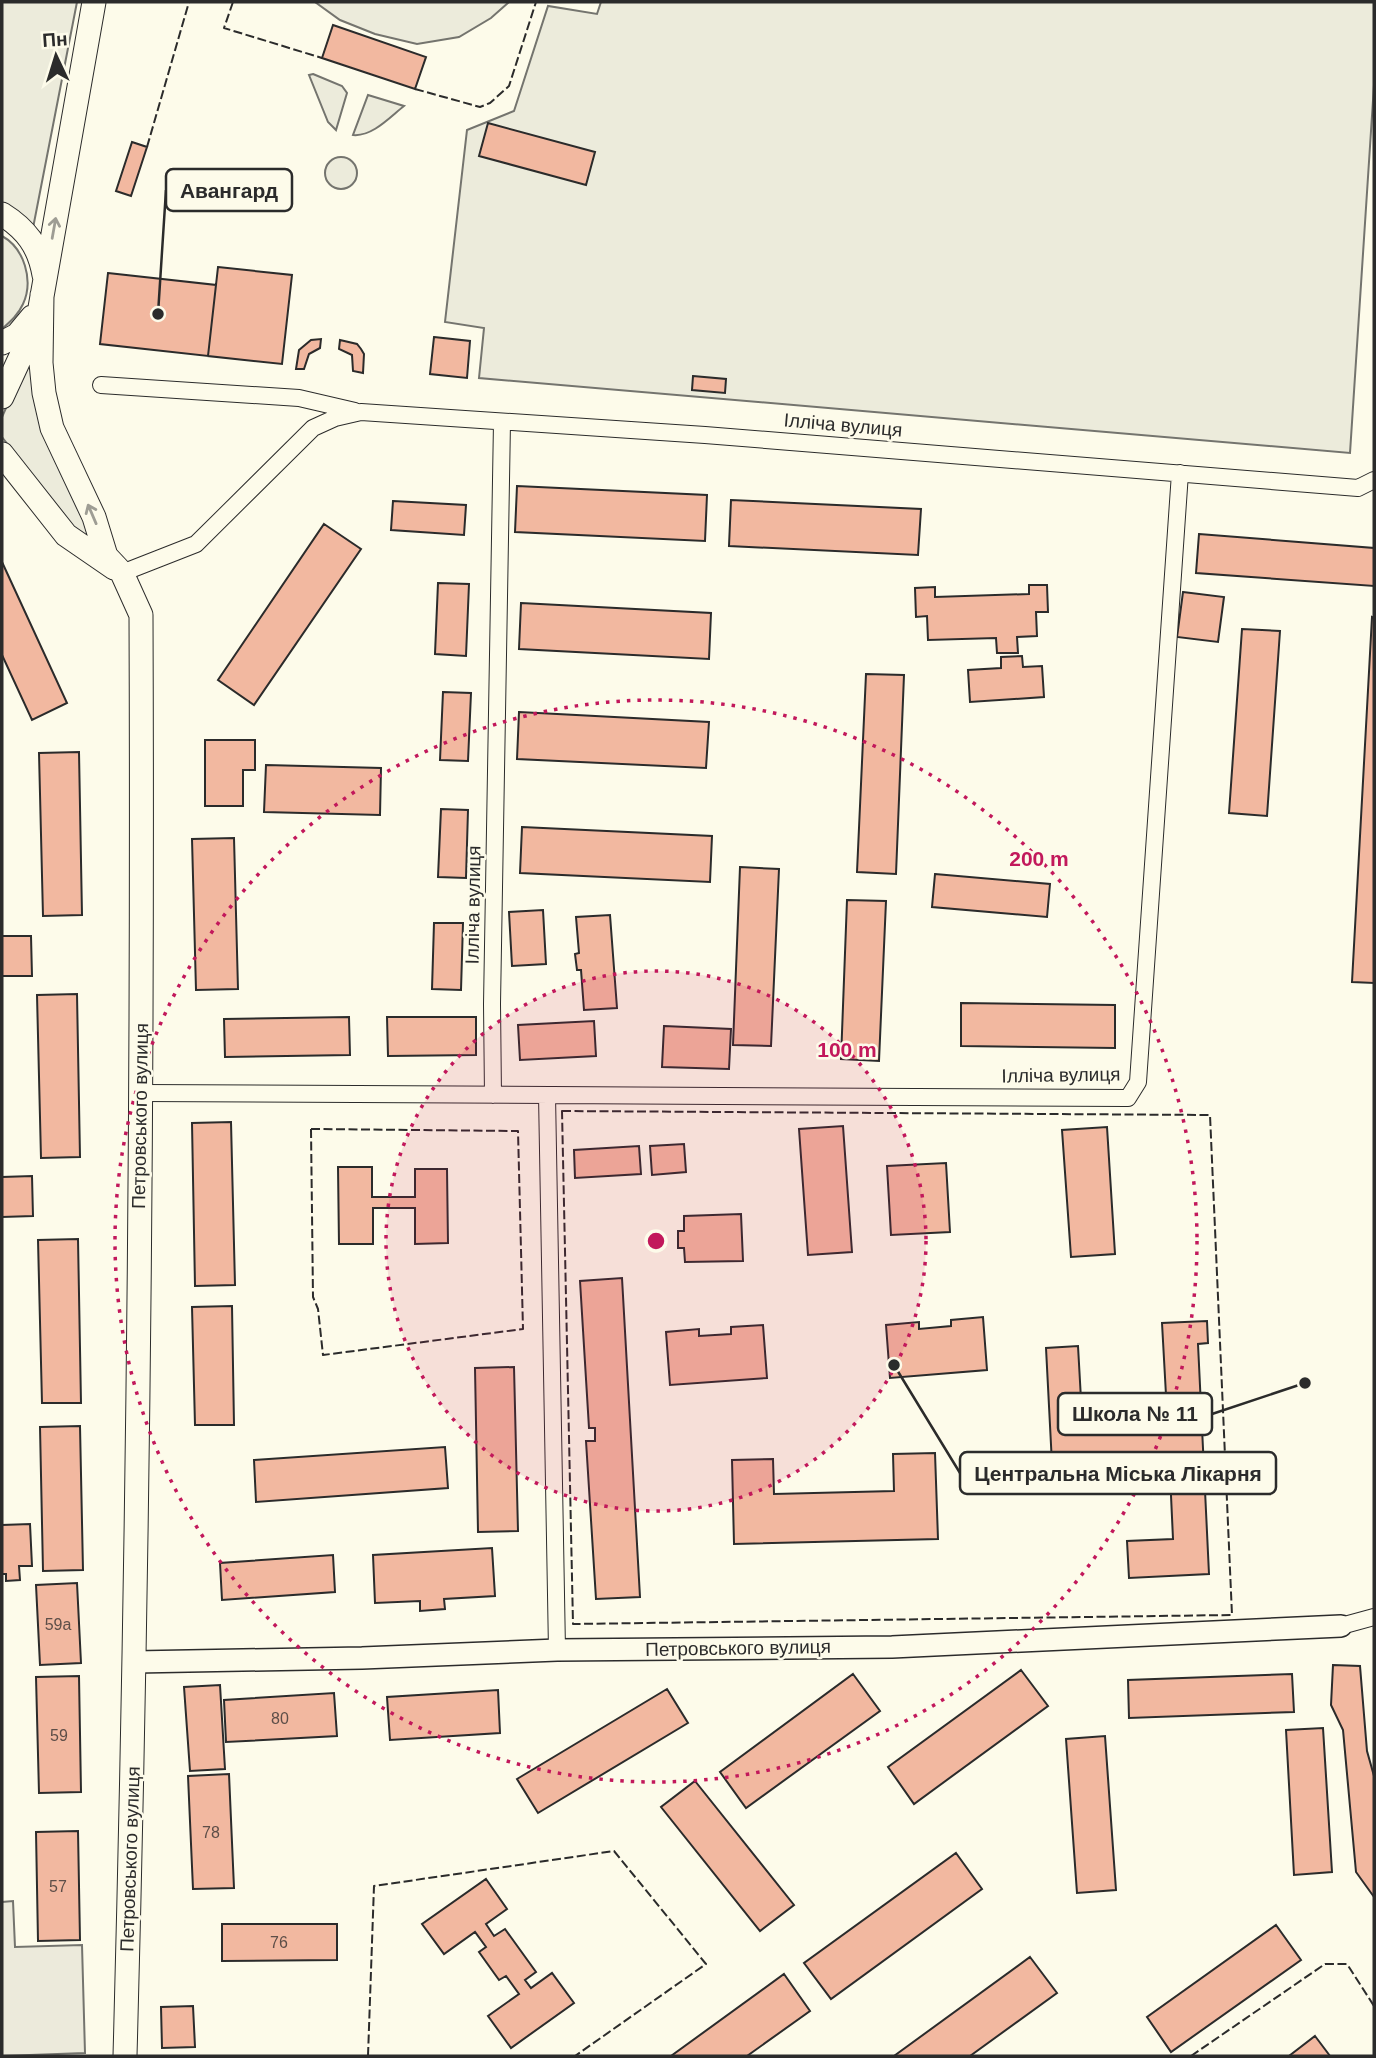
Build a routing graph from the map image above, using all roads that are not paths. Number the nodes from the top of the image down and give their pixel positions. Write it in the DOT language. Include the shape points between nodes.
graph roads {
  1 [pos="94,2"];
  2 [pos="2,214"];
  3 [pos="42,295"];
  4 [pos="2,343"];
  5 [pos="101,385"];
  6 [pos="2,397"];
  7 [pos="360,412"];
  8 [pos="502,422"];
  9 [pos="2,454"];
  10 [pos="1180,473"];
  11 [pos="1372,485"];
  12 [pos="122,573"];
  13 [pos="141,1093"];
  14 [pos="493,1095"];
  15 [pos="547,1096"];
  16 [pos="1374,1617"];
  17 [pos="1341,1626"];
  18 [pos="557,1650"];
  19 [pos="135,1662"];
  20 [pos="125,2056"];
  3 -- 1 [label="main road, one-way"];
  2 -- 3 [label="main road" via="19,225 41,257"];
  3 -- 4 [label="main road" via="33,317 17,335"];
  3 -- 6 [label="main road" via="37,319"];
  12 -- 3 [label="main road, Петровського вулиця, one-way" via="106,556 94,517 52,428 41,363"];
  5 -- 7 [label="street" via="299,398"];
  7 -- 8 [label="street, Ілліча вулиця"];
  7 -- 12 [label="street, Ілліча вулиця" via="313,428 195,544"];
  8 -- 10 [label="street, Ілліча вулиця"];
  8 -- 14 [label="street, Ілліча вулиця"];
  9 -- 12 [label="main road" via="66,535"];
  10 -- 11 [label="street, Ілліча вулиця" via="1358,488"];
  10 -- 15 [label="street, Ілліча вулиця" via="1138,1082 1128,1098"];
  12 -- 13 [label="main road, Петровського вулиця" via="141,615"];
  13 -- 14 [label="street, Ілліча вулиця"];
  13 -- 19 [label="main road, Петровського вулиця"];
  14 -- 15 [label="street, Ілліча вулиця"];
  15 -- 18 [label="street"];
  16 -- 17 [label="street"];
  17 -- 18 [label="street, Петровського вулиця" via="892,1647"];
  18 -- 19 [label="street, Петровського вулиця"];
  19 -- 20 [label="main road, Петровського вулиця"];
}
